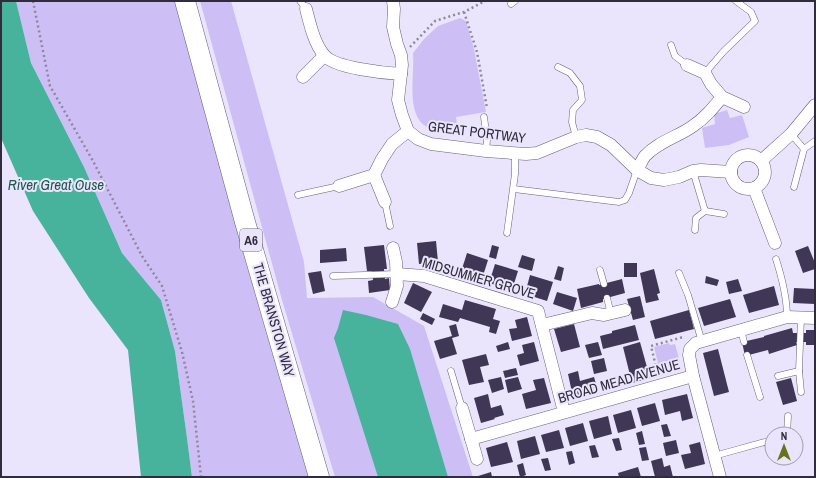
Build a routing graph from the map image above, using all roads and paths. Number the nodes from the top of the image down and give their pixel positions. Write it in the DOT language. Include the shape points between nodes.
graph roads {
  1 [pos="34,1"];
  2 [pos="185,1"];
  3 [pos="393,1"];
  4 [pos="485,1"];
  5 [pos="736,1"];
  6 [pos="303,5"];
  7 [pos="464,12"];
  8 [pos="671,45"];
  9 [pos="401,55"];
  10 [pos="324,56"];
  11 [pos="686,65"];
  12 [pos="558,67"];
  13 [pos="705,73"];
  14 [pos="401,74"];
  15 [pos="303,77"];
  16 [pos="722,97"];
  17 [pos="815,105"];
  18 [pos="744,107"];
  19 [pos="484,117"];
  20 [pos="408,131"];
  21 [pos="791,134"];
  22 [pos="576,137"];
  23 [pos="815,141"];
  24 [pos="804,149"];
  25 [pos="486,151"];
  26 [pos="515,153"];
  27 [pos="761,161"];
  28 [pos="637,170"];
  29 [pos="693,171"];
  30 [pos="731,172"];
  31 [pos="374,175"];
  32 [pos="339,186"];
  33 [pos="794,187"];
  34 [pos="754,188"];
  35 [pos="514,189"];
  36 [pos="298,196"];
  37 [pos="385,202"];
  38 [pos="705,211"];
  39 [pos="724,214"];
  40 [pos="390,226"];
  41 [pos="695,230"];
  42 [pos="507,233"];
  43 [pos="775,243"];
  44 [pos="393,248"];
  45 [pos="776,259"];
  46 [pos="600,270"];
  47 [pos="678,273"];
  48 [pos="397,274"];
  49 [pos="333,276"];
  50 [pos="604,284"];
  51 [pos="607,298"];
  52 [pos="392,302"];
  53 [pos="625,310"];
  54 [pos="611,314"];
  55 [pos="787,317"];
  56 [pos="801,317"];
  57 [pos="815,318"];
  58 [pos="542,325"];
  59 [pos="700,337"];
  60 [pos="748,355"];
  61 [pos="451,371"];
  62 [pos="799,371"];
  63 [pos="693,376"];
  64 [pos="778,376"];
  65 [pos="661,385"];
  66 [pos="801,392"];
  67 [pos="760,397"];
  68 [pos="462,408"];
  69 [pos="564,412"];
  70 [pos="788,416"];
  71 [pos="787,426"];
  72 [pos="471,439"];
  73 [pos="764,442"];
  74 [pos="714,456"];
  75 [pos="477,459"];
  76 [pos="200,477"];
  77 [pos="319,477"];
  78 [pos="720,477"];
  1 -- 76 [label="path" via="50,86 93,161 142,256 162,286 182,352 193,401"];
  2 -- 77 [label="highway, THE BRANSTON WAY / A6" via="245,222"];
  3 -- 9 [label="street, GREAT PORTWAY" via="393,27"];
  4 -- 7 [label="path"];
  5 -- 13 [label="lane" via="750,12 755,21"];
  6 -- 10 [label="street"];
  7 -- 9 [label="path" via="435,21"];
  7 -- 19 [label="path" via="477,52 488,113"];
  8 -- 11 [label="lane" via="675,56"];
  9 -- 14 [label="street, GREAT PORTWAY"];
  10 -- 14 [label="street" via="338,64"];
  10 -- 15 [label="street"];
  11 -- 13 [label="street"];
  12 -- 22 [label="lane" via="570,73 580,86 582,100 573,110 572,122"];
  13 -- 16 [label="street"];
  14 -- 20 [label="street, GREAT PORTWAY" via="398,100"];
  16 -- 18 [label="street"];
  16 -- 28 [label="street" via="706,116 692,127 653,149 644,157"];
  17 -- 21 [label="street"];
  19 -- 25 [label="lane"];
  20 -- 25 [label="street, GREAT PORTWAY" via="418,139 431,144"];
  20 -- 31 [label="street" via="392,144"];
  21 -- 24 [label="lane"];
  21 -- 27 [label="street"];
  22 -- 26 [label="street, GREAT PORTWAY" via="536,153"];
  22 -- 28 [label="street, GREAT PORTWAY" via="597,137 611,145"];
  23 -- 24 [label="lane"];
  24 -- 33 [label="lane"];
  25 -- 26 [label="street, GREAT PORTWAY"];
  26 -- 35 [label="lane"];
  27 -- 30 [label="street" via="751,156 740,157 732,166"];
  27 -- 34 [label="street" via="764,176"];
  28 -- 29 [label="street, GREAT PORTWAY" via="651,178 664,180"];
  28 -- 35 [label="lane" via="629,193 625,200 619,202"];
  29 -- 30 [label="street, GREAT PORTWAY"];
  29 -- 38 [label="lane"];
  30 -- 34 [label="street" via="738,186"];
  31 -- 32 [label="street"];
  31 -- 37 [label="street"];
  32 -- 36 [label="lane"];
  34 -- 43 [label="street"];
  35 -- 42 [label="lane"];
  37 -- 40 [label="lane"];
  38 -- 39 [label="lane"];
  38 -- 41 [label="lane" via="696,218"];
  44 -- 48 [label="street"];
  45 -- 55 [label="lane" via="783,281"];
  46 -- 50 [label="lane"];
  47 -- 59 [label="lane" via="688,295"];
  48 -- 49 [label="lane, MIDSUMMER GROVE"];
  48 -- 52 [label="street" via="397,286"];
  48 -- 58 [label="street, MIDSUMMER GROVE" via="424,276 538,311"];
  51 -- 54 [label="lane"];
  53 -- 54 [label="street"];
  54 -- 58 [label="street" via="604,316 592,313"];
  55 -- 56 [label="street, BROAD MEAD AVENUE"];
  55 -- 59 [label="street, BROAD MEAD AVENUE" via="743,336"];
  56 -- 57 [label="street, BROAD MEAD AVENUE"];
  56 -- 62 [label="lane"];
  58 -- 69 [label="street, MIDSUMMER GROVE"];
  59 -- 63 [label="street, BROAD MEAD AVENUE" via="688,355"];
  59 -- 65 [label="path" via="651,346"];
  60 -- 67 [label="lane"];
  61 -- 68 [label="lane"];
  62 -- 64 [label="lane"];
  62 -- 66 [label="lane"];
  63 -- 65 [label="street, BROAD MEAD AVENUE"];
  63 -- 74 [label="street"];
  65 -- 69 [label="street, BROAD MEAD AVENUE"];
  68 -- 72 [label="street"];
  69 -- 72 [label="street, BROAD MEAD AVENUE"];
  70 -- 71 [label="lane"];
  72 -- 75 [label="street"];
  73 -- 74 [label="lane"];
  74 -- 78 [label="street"];
}
